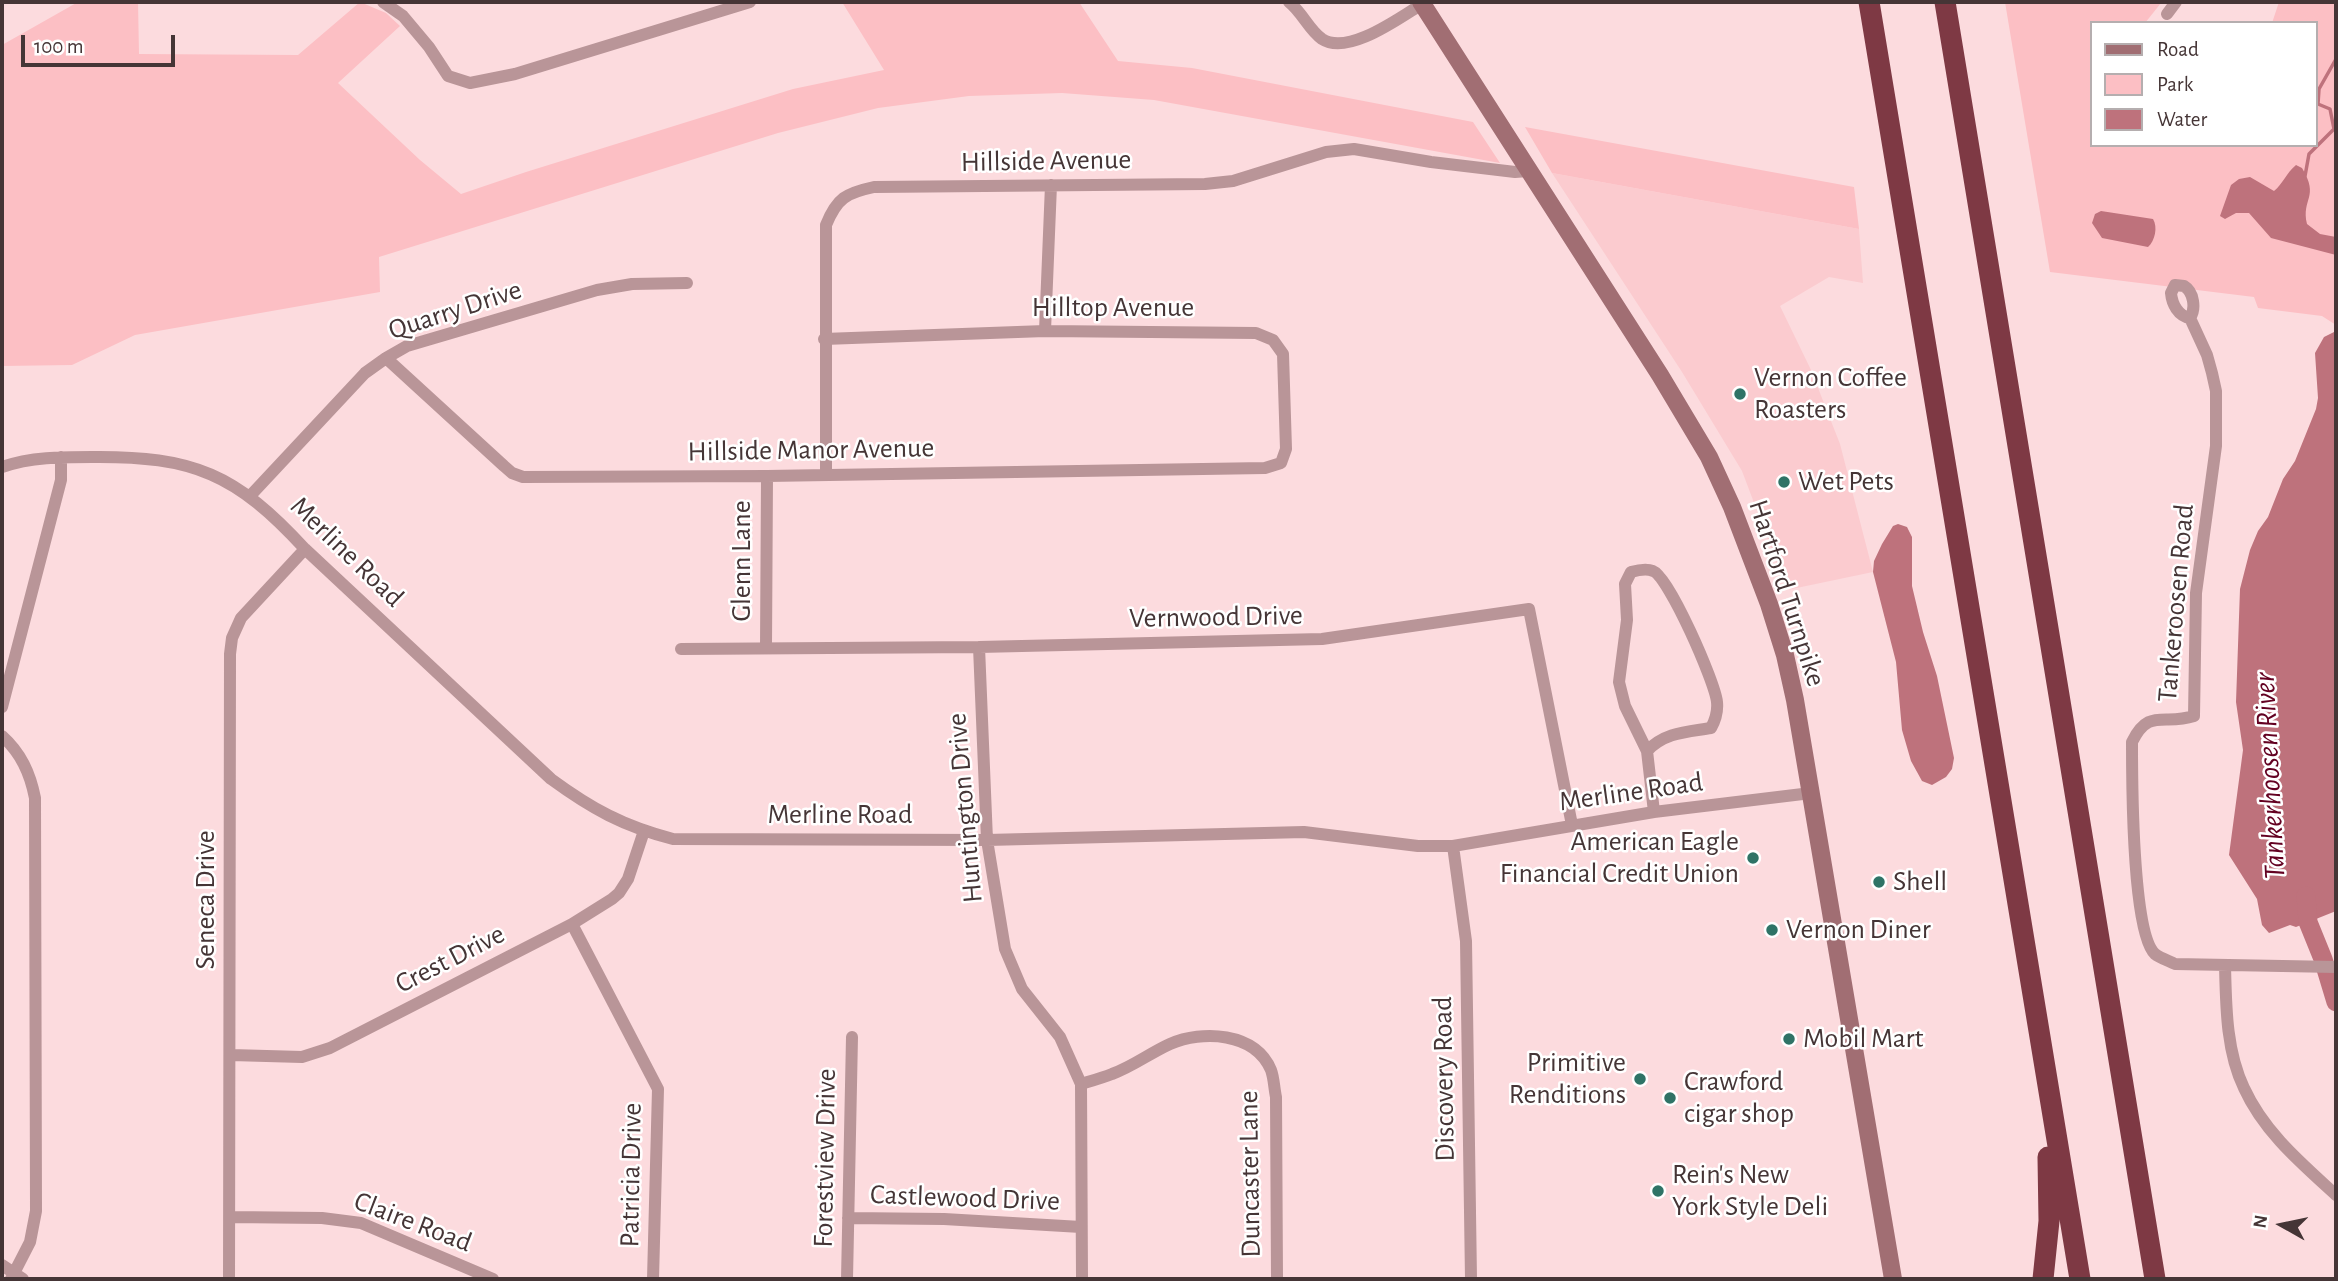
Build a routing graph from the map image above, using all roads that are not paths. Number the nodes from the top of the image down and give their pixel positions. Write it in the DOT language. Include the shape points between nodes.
graph roads {
  1 [pos="383,2"];
  2 [pos="750,2"];
  3 [pos="1289,2"];
  4 [pos="1869,2"];
  5 [pos="1945,2"];
  6 [pos="2176,2"];
  7 [pos="1422,3"];
  8 [pos="2167,14"];
  9 [pos="1528,171"];
  10 [pos="1051,184"];
  11 [pos="687,283"];
  12 [pos="2190,318"];
  13 [pos="1045,331"];
  14 [pos="824,339"];
  15 [pos="386,358"];
  16 [pos="61,457"];
  17 [pos="1281,463"];
  18 [pos="2,467"];
  19 [pos="826,474"];
  20 [pos="766,476"];
  21 [pos="250,496"];
  22 [pos="305,549"];
  23 [pos="766,647"];
  24 [pos="979,647"];
  25 [pos="681,649"];
  26 [pos="2,707"];
  27 [pos="2,736"];
  28 [pos="1647,751"];
  29 [pos="1811,793"];
  30 [pos="1654,812"];
  31 [pos="1572,825"];
  32 [pos="644,831"];
  33 [pos="987,840"];
  34 [pos="1453,846"];
  35 [pos="572,924"];
  36 [pos="2225,965"];
  37 [pos="2335,967"];
  38 [pos="852,1037"];
  39 [pos="230,1055"];
  40 [pos="1081,1084"];
  41 [pos="2049,1089"];
  42 [pos="2336,1195"];
  43 [pos="230,1217"];
  44 [pos="848,1218"];
  45 [pos="1081,1227"];
  46 [pos="2,1265"];
  47 [pos="16,1277"];
  48 [pos="229,1279"];
  49 [pos="493,1279"];
  50 [pos="653,1279"];
  51 [pos="847,1279"];
  52 [pos="1083,1279"];
  53 [pos="1277,1279"];
  54 [pos="1471,1279"];
  55 [pos="1893,1279"];
  56 [pos="2043,1279"];
  57 [pos="2080,1279"];
  58 [pos="2155,1279"];
  1 -- 2 [label="street" via="403,16 448,76 470,83 515,74"];
  3 -- 7 [label="street" via="1320,37 1334,45 1349,43"];
  4 -- 41 [label="highway"];
  5 -- 58 [label="highway"];
  6 -- 8 [label="street"];
  7 -- 9 [label="main road, Hartford Turnpike"];
  9 -- 10 [label="street, Hillside Avenue" via="1354,149 1326,152 1233,181"];
  9 -- 29 [label="main road, Hartford Turnpike" via="1660,375 1720,479 1785,655"];
  10 -- 13 [label="street"];
  10 -- 14 [label="street, Hillside Avenue" via="874,187 850,192 832,210 826,225"];
  11 -- 15 [label="street, Quarry Drive" via="597,290 407,346"];
  12 -- 36 [label="street, Tankeroosen Road" via="2207,355 2216,391 2216,446 2196,593 2194,716 2148,721 2133,742 2138,885 2145,935 2155,954 2175,964"];
  13 -- 14 [label="street, Hilltop Avenue"];
  13 -- 17 [label="street, Hilltop Avenue" via="1256,333 1273,340 1283,354 1286,449"];
  14 -- 19 [label="street, Hillside Avenue"];
  15 -- 20 [label="street, Hillside Manor Avenue" via="512,473 523,477"];
  15 -- 21 [label="street, Quarry Drive" via="365,373"];
  16 -- 18 [label="street, Merline Road"];
  16 -- 21 [label="street, Merline Road" via="182,463 218,476"];
  16 -- 26 [label="street" via="61,480"];
  17 -- 19 [label="street, Hillside Manor Avenue" via="1265,468"];
  19 -- 20 [label="street, Hillside Manor Avenue"];
  20 -- 23 [label="street, Glenn Lane"];
  21 -- 22 [label="street, Merline Road"];
  22 -- 32 [label="street, Merline Road" via="551,779 585,804"];
  22 -- 39 [label="street, Seneca Drive" via="241,618 232,638"];
  23 -- 24 [label="street, Vernwood Drive"];
  23 -- 25 [label="street, Vernwood Drive"];
  24 -- 31 [label="street, Vernwood Drive" via="1322,639 1529,609"];
  24 -- 33 [label="street, Huntington Drive"];
  27 -- 47 [label="street" via="31,776 35,798 36,1212"];
  28 -- 28 [label="street" via="1619,682 1627,620 1625,584 1631,572 1641,569 1654,571 1665,583 1717,700 1712,728 1668,735"];
  28 -- 30 [label="street"];
  29 -- 30 [label="street, Merline Road"];
  29 -- 55 [label="main road, Hartford Turnpike"];
  30 -- 31 [label="street, Merline Road"];
  31 -- 34 [label="street, Merline Road"];
  32 -- 33 [label="street, Merline Road" via="673,839"];
  32 -- 35 [label="street, Crest Drive" via="620,893"];
  33 -- 34 [label="street, Merline Road" via="1304,832"];
  33 -- 40 [label="street, Huntington Drive" via="1005,949 1022,989 1060,1037"];
  34 -- 54 [label="street, Discovery Road" via="1466,941"];
  35 -- 39 [label="street, Crest Drive" via="330,1048 302,1058"];
  35 -- 50 [label="street, Patricia Drive" via="658,1089"];
  36 -- 37 [label="street"];
  36 -- 42 [label="street" via="2231,1047 2243,1087 2290,1153"];
  38 -- 44 [label="street, Forestview Drive"];
  39 -- 43 [label="street, Seneca Drive"];
  40 -- 45 [label="street, Huntington Drive"];
  40 -- 53 [label="street, Duncaster Lane" via="1113,1074 1192,1036 1224,1037 1259,1053 1270,1069 1276,1097"];
  41 -- 56 [label="highway" via="2044,1127 2049,1221"];
  41 -- 57 [label="highway"];
  43 -- 48 [label="street, Seneca Drive"];
  43 -- 49 [label="street, Claire Road" via="322,1217 361,1223"];
  44 -- 45 [label="street, Castlewood Drive"];
  44 -- 51 [label="street, Forestview Drive"];
  45 -- 52 [label="street, Huntington Drive"];
  46 -- 47 [label="street"];
}
